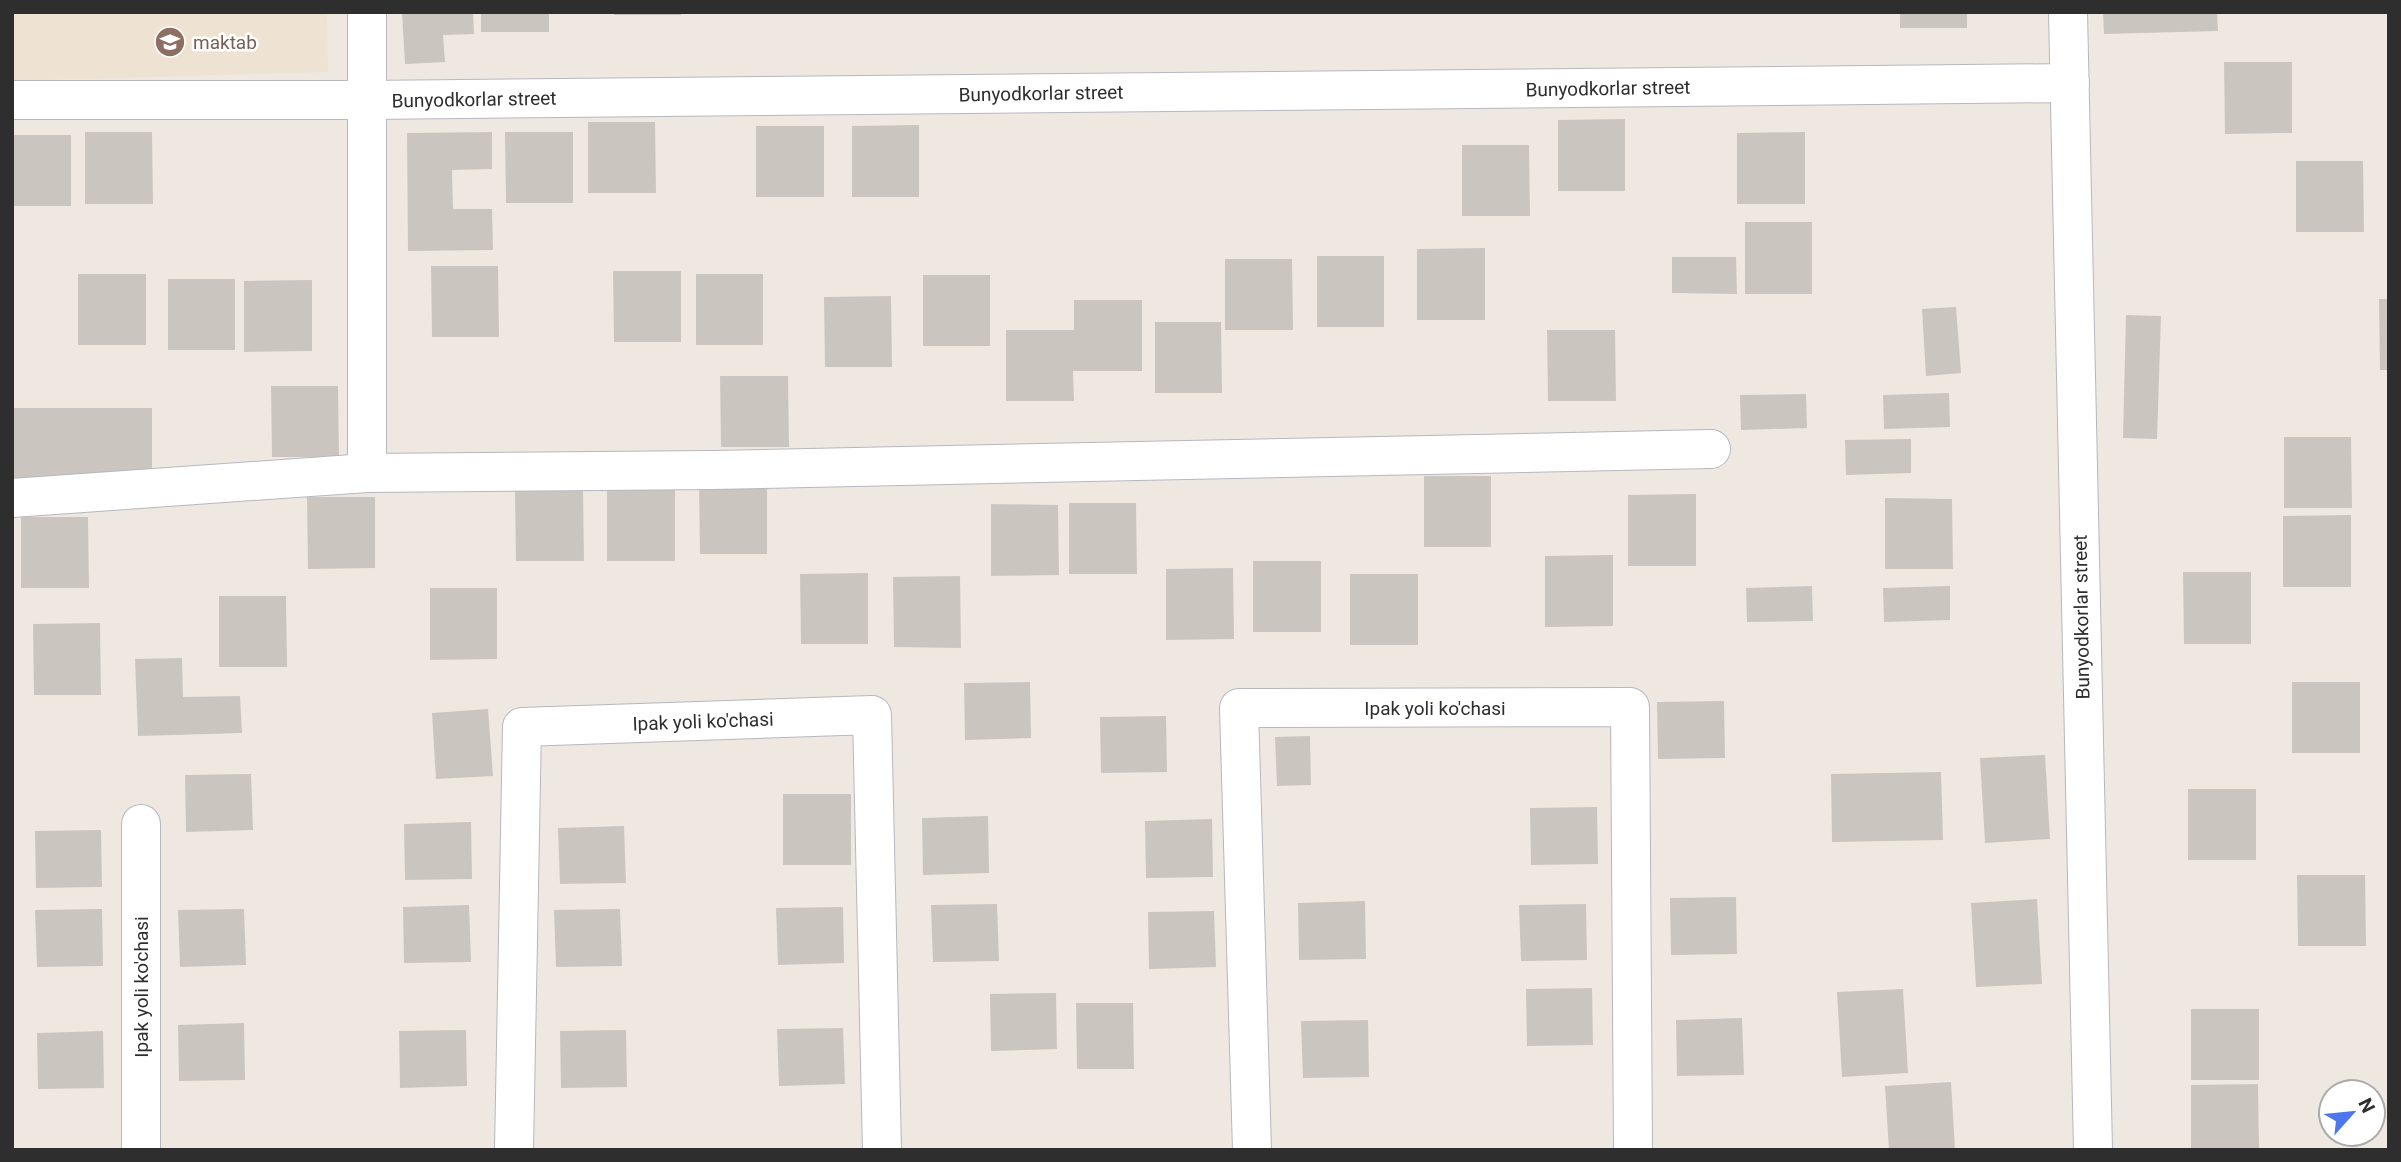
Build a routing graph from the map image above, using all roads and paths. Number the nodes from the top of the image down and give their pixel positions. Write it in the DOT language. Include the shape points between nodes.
graph roads {
  1 [pos="367,12"];
  2 [pos="2068,12"];
  3 [pos="2070,83"];
  4 [pos="12,100"];
  5 [pos="367,100"];
  6 [pos="1711,449"];
  7 [pos="366,473"];
  8 [pos="12,498"];
  9 [pos="141,824"];
  10 [pos="141,1150"];
  11 [pos="514,1150"];
  12 [pos="882,1150"];
  13 [pos="1252,1150"];
  14 [pos="1633,1150"];
  15 [pos="2093,1150"];
  1 -- 5 [label="street"];
  2 -- 3 [label="street, Bunyodkorlar street"];
  3 -- 5 [label="street, Bunyodkorlar street"];
  3 -- 15 [label="street, Bunyodkorlar street"];
  4 -- 5 [label="street, Bunyodkorlar street"];
  5 -- 7 [label="street"];
  6 -- 7 [label="street"];
  7 -- 8 [label="street"];
  9 -- 10 [label="street, Ipak yoli ko'chasi"];
  11 -- 12 [label="street, Ipak yoli ko'chasi" via="522,727 872,715"];
  13 -- 14 [label="street, Ipak yoli ko'chasi" via="1239,708 1630,707"];
}
